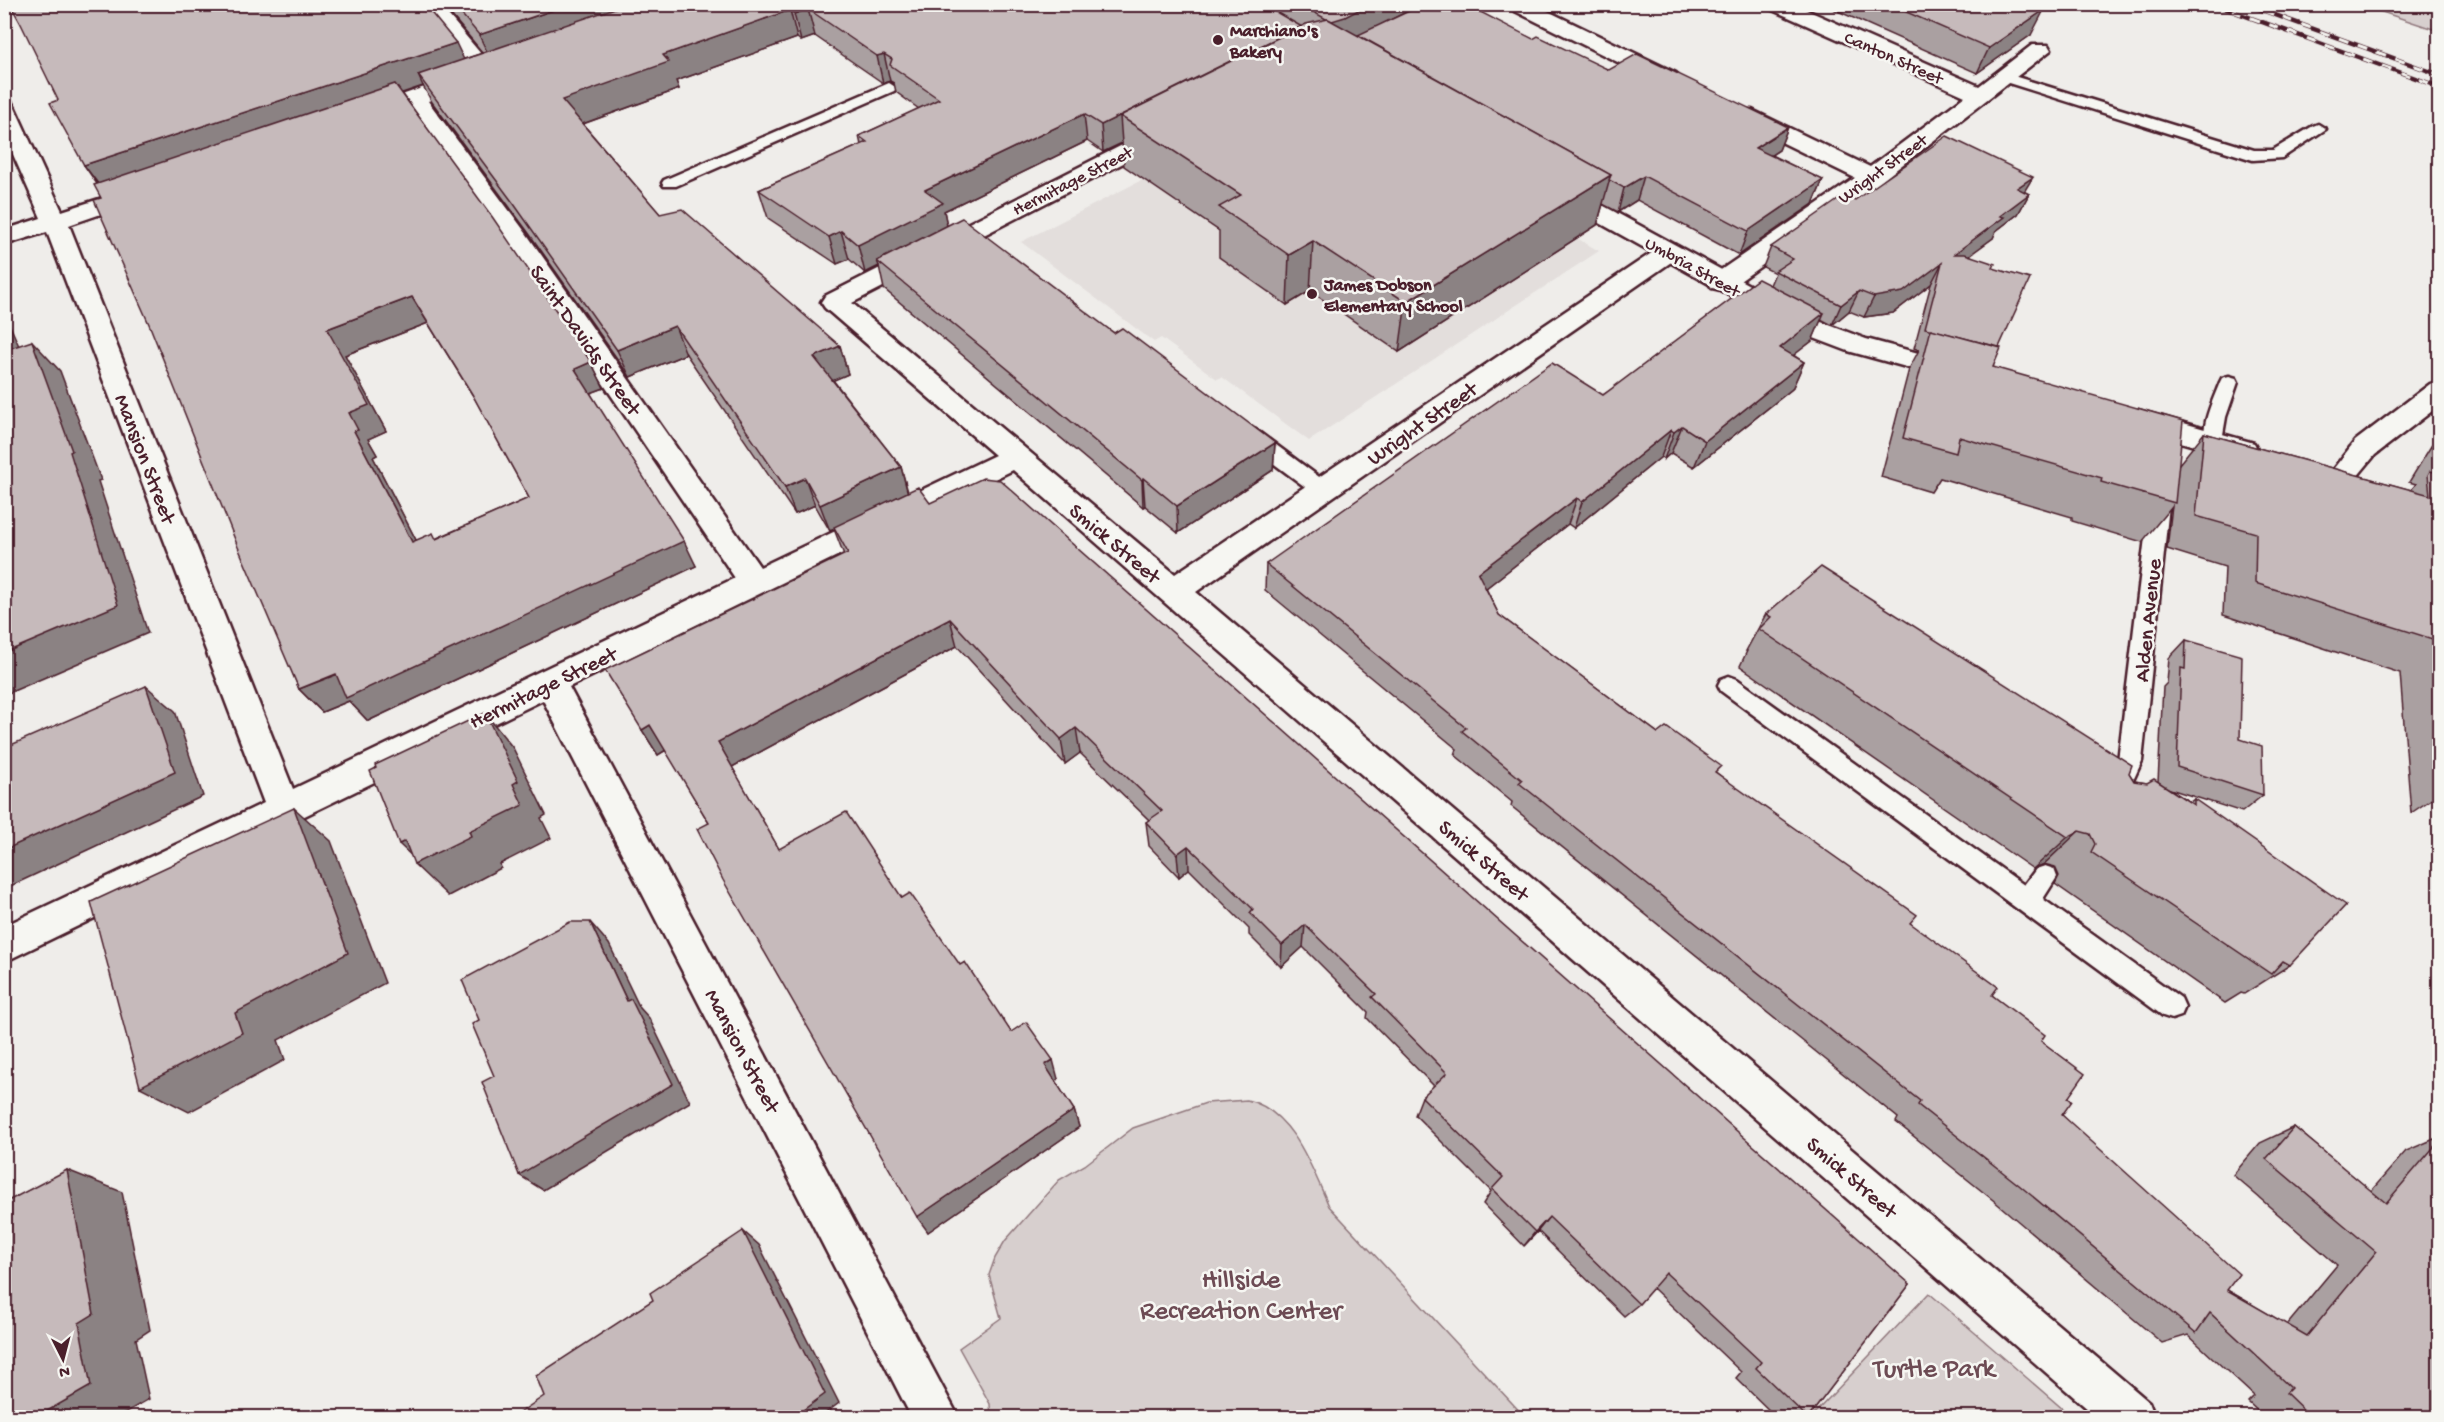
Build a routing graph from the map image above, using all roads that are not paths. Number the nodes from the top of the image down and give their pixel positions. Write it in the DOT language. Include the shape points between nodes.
graph roads {
  1 [pos="428,4"];
  2 [pos="1516,4"];
  3 [pos="1775,4"];
  4 [pos="2040,50"];
  5 [pos="508,66"];
  6 [pos="486,73"];
  7 [pos="2004,77"];
  8 [pos="1684,86"];
  9 [pos="889,88"];
  10 [pos="1981,95"];
  11 [pos="415,99"];
  12 [pos="1726,107"];
  13 [pos="4,108"];
  14 [pos="348,122"];
  15 [pos="1182,124"];
  16 [pos="2318,129"];
  17 [pos="1872,177"];
  18 [pos="1538,179"];
  19 [pos="670,183"];
  20 [pos="159,186"];
  21 [pos="55,221"];
  22 [pos="4,238"];
  23 [pos="1668,253"];
  24 [pos="1721,282"];
  25 [pos="834,302"];
  26 [pos="1983,379"];
  27 [pos="2229,382"];
  28 [pos="2439,391"];
  29 [pos="2110,413"];
  30 [pos="1233,424"];
  31 [pos="2214,441"];
  32 [pos="1015,457"];
  33 [pos="2272,457"];
  34 [pos="2341,477"];
  35 [pos="2162,478"];
  36 [pos="1323,489"];
  37 [pos="754,582"];
  38 [pos="1174,591"];
  39 [pos="550,683"];
  40 [pos="1729,685"];
  41 [pos="2099,774"];
  42 [pos="2113,797"];
  43 [pos="2139,800"];
  44 [pos="284,810"];
  45 [pos="2045,877"];
  46 [pos="2026,900"];
  47 [pos="4,945"];
  48 [pos="2172,1007"];
  49 [pos="938,1418"];
  50 [pos="2133,1418"];
  1 -- 6 [label="street"];
  2 -- 8 [label="street"];
  3 -- 10 [label="street, Canton Street"];
  4 -- 7 [label="street, Wright Street"];
  5 -- 6 [label="street"];
  6 -- 11 [label="street"];
  7 -- 10 [label="street, Wright Street"];
  7 -- 16 [label="lane" via="2253,155 2276,155"];
  9 -- 19 [label="lane"];
  10 -- 17 [label="street, Wright Street"];
  11 -- 14 [label="street"];
  11 -- 37 [label="street, Saint Davids Street" via="517,238"];
  12 -- 17 [label="street"];
  13 -- 21 [label="street, Mansion Street"];
  15 -- 25 [label="street, Hermitage Street" via="980,237"];
  17 -- 24 [label="street, Wright Street"];
  18 -- 23 [label="street, Umbria Street"];
  20 -- 21 [label="street"];
  21 -- 22 [label="street"];
  21 -- 44 [label="street, Mansion Street"];
  23 -- 24 [label="street, Umbria Street"];
  23 -- 36 [label="street, Wright Street"];
  24 -- 26 [label="street, Umbria Street" via="1826,335"];
  25 -- 32 [label="street, Smick Street"];
  27 -- 31 [label="lane" via="2217,417"];
  28 -- 34 [label="street" via="2365,448"];
  29 -- 31 [label="street" via="2167,437"];
  30 -- 36 [label="lane"];
  31 -- 33 [label="street"];
  32 -- 37 [label="street, Hermitage Street"];
  32 -- 38 [label="street, Smick Street"];
  35 -- 42 [label="lane, Alden Avenue" via="2130,761"];
  36 -- 38 [label="street, Wright Street"];
  37 -- 39 [label="street, Hermitage Street"];
  38 -- 50 [label="street, Smick Street"];
  39 -- 44 [label="street, Hermitage Street"];
  39 -- 49 [label="street, Mansion Street"];
  40 -- 46 [label="lane"];
  41 -- 42 [label="lane"];
  42 -- 43 [label="lane"];
  44 -- 47 [label="street, Hermitage Street"];
  45 -- 46 [label="lane"];
  46 -- 48 [label="lane"];
}
